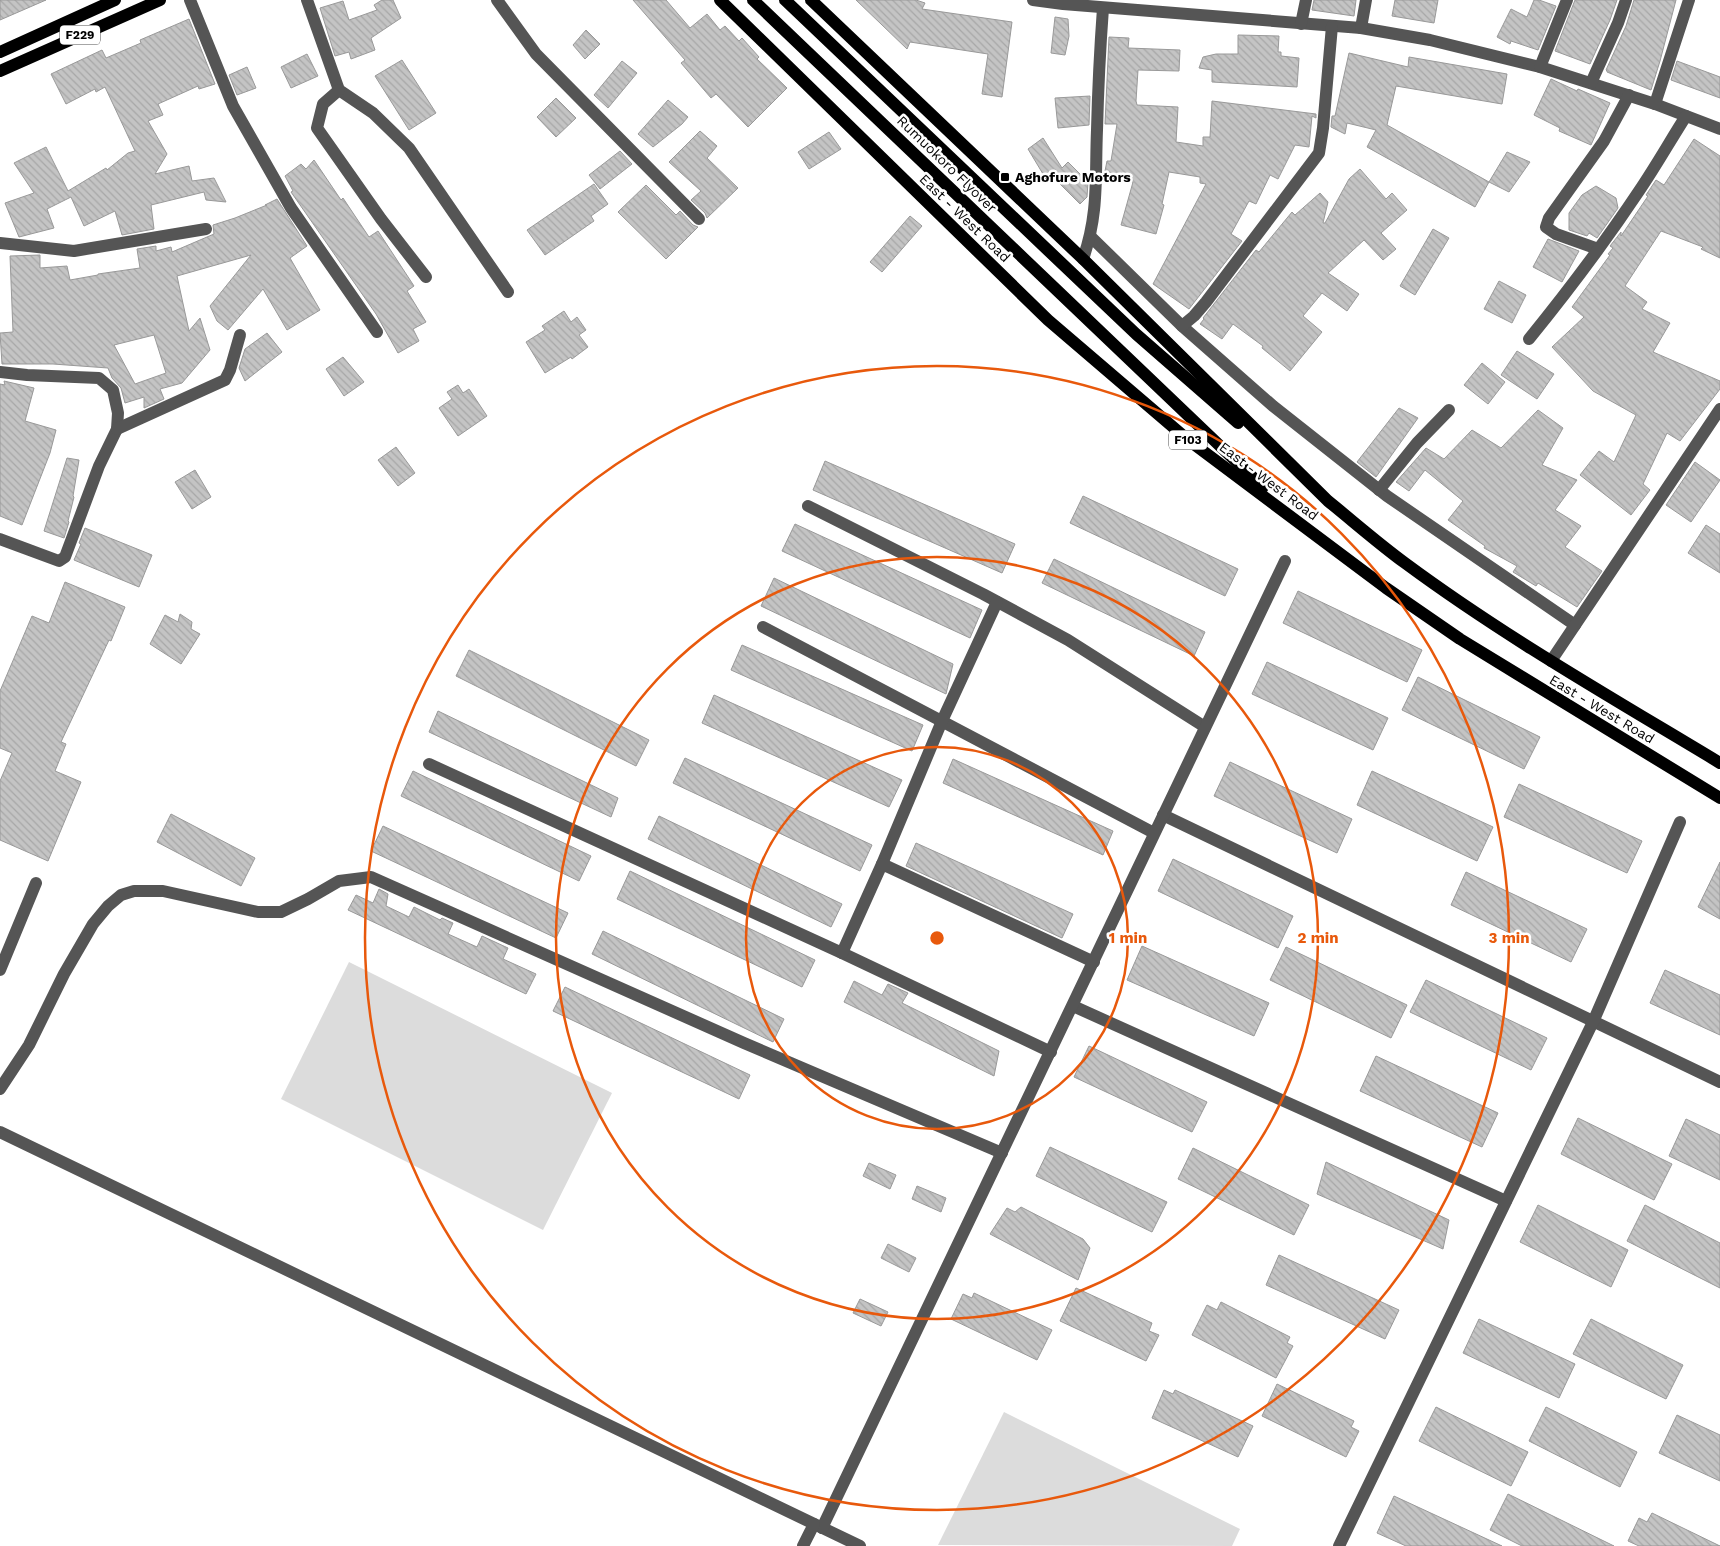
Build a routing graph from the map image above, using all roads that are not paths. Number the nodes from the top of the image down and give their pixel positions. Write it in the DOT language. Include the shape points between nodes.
graph roads {
  1 [pos="115,0"];
  2 [pos="160,0"];
  3 [pos="190,0"];
  4 [pos="307,0"];
  5 [pos="496,0"];
  6 [pos="720,0"];
  7 [pos="753,0"];
  8 [pos="785,0"];
  9 [pos="810,0"];
  10 [pos="1033,0"];
  11 [pos="1306,0"];
  12 [pos="1366,0"];
  13 [pos="1567,0"];
  14 [pos="1626,0"];
  15 [pos="1689,0"];
  16 [pos="1103,8"];
  17 [pos="1301,24"];
  18 [pos="1332,26"];
  19 [pos="1360,28"];
  20 [pos="0,52"];
  21 [pos="1540,67"];
  22 [pos="0,71"];
  23 [pos="1591,84"];
  24 [pos="338,90"];
  25 [pos="1629,95"];
  26 [pos="1655,104"];
  27 [pos="1686,116"];
  28 [pos="1720,129"];
  29 [pos="699,219"];
  30 [pos="206,229"];
  31 [pos="1091,237"];
  32 [pos="0,243"];
  33 [pos="1598,249"];
  34 [pos="1083,259"];
  35 [pos="426,277"];
  36 [pos="508,292"];
  37 [pos="1182,326"];
  38 [pos="377,332"];
  39 [pos="240,335"];
  40 [pos="1529,339"];
  41 [pos="0,372"];
  42 [pos="1720,409"];
  43 [pos="1449,410"];
  44 [pos="117,429"];
  45 [pos="1379,490"];
  46 [pos="1328,501"];
  47 [pos="808,506"];
  48 [pos="1301,524"];
  49 [pos="0,539"];
  50 [pos="1285,561"];
  51 [pos="997,602"];
  52 [pos="1575,625"];
  53 [pos="763,627"];
  54 [pos="1551,661"];
  55 [pos="942,721"];
  56 [pos="1206,727"];
  57 [pos="1720,763"];
  58 [pos="429,764"];
  59 [pos="1720,798"];
  60 [pos="1163,815"];
  61 [pos="1680,822"];
  62 [pos="1154,833"];
  63 [pos="882,864"];
  64 [pos="36,883"];
  65 [pos="842,953"];
  66 [pos="1094,962"];
  67 [pos="0,970"];
  68 [pos="1073,1006"];
  69 [pos="1593,1022"];
  70 [pos="1051,1052"];
  71 [pos="1720,1082"];
  72 [pos="0,1090"];
  73 [pos="0,1132"];
  74 [pos="1002,1153"];
  75 [pos="1506,1201"];
  76 [pos="818,1526"];
  77 [pos="803,1546"];
  78 [pos="860,1546"];
  79 [pos="1339,1546"];
  1 -- 20 [label="main road, F229"];
  2 -- 22 [label="main road, F229"];
  3 -- 38 [label="street" via="233,106 291,208"];
  4 -- 24 [label="street"];
  5 -- 29 [label="street" via="536,54"];
  6 -- 48 [label="main road, East - West Road / F103" via="1048,320 1187,439"];
  7 -- 48 [label="main road, Rumuokoro Flyover"];
  8 -- 46 [label="main road, Rumuokoro Flyover" via="1136,334"];
  9 -- 34 [label="main road, East - West Road"];
  10 -- 16 [label="street"];
  11 -- 17 [label="street"];
  12 -- 19 [label="street"];
  13 -- 21 [label="street"];
  14 -- 23 [label="street"];
  15 -- 26 [label="street"];
  16 -- 17 [label="street"];
  16 -- 31 [label="street" via="1096,190"];
  17 -- 18 [label="street"];
  18 -- 19 [label="street"];
  18 -- 37 [label="street" via="1319,154 1206,302"];
  19 -- 21 [label="street" via="1430,40"];
  21 -- 23 [label="street"];
  23 -- 25 [label="street"];
  24 -- 35 [label="street" via="323,104 318,128"];
  24 -- 36 [label="street" via="373,113 410,148"];
  25 -- 26 [label="street"];
  25 -- 33 [label="street" via="1604,141 1549,218 1546,227 1556,234"];
  26 -- 27 [label="street"];
  27 -- 28 [label="street"];
  27 -- 33 [label="street"];
  30 -- 32 [label="street" via="74,250"];
  31 -- 34 [label="street"];
  31 -- 37 [label="street"];
  33 -- 40 [label="street"];
  34 -- 46 [label="main road, East - West Road"];
  37 -- 45 [label="street" via="1273,406"];
  39 -- 44 [label="street" via="225,380"];
  41 -- 44 [label="street" via="99,378 113,390 118,413"];
  42 -- 52 [label="street"];
  43 -- 45 [label="street"];
  44 -- 49 [label="street" via="64,557 59,561"];
  45 -- 52 [label="street"];
  46 -- 54 [label="main road, East - West Road" via="1405,563"];
  47 -- 51 [label="street"];
  48 -- 59 [label="main road, East - West Road / F103" via="1460,639"];
  50 -- 56 [label="street"];
  51 -- 55 [label="street"];
  51 -- 56 [label="street" via="1068,640"];
  52 -- 54 [label="street"];
  53 -- 55 [label="street"];
  54 -- 57 [label="main road, East - West Road"];
  55 -- 62 [label="street"];
  55 -- 63 [label="street"];
  56 -- 60 [label="street"];
  58 -- 65 [label="street"];
  60 -- 62 [label="street"];
  60 -- 69 [label="street"];
  61 -- 69 [label="street"];
  62 -- 66 [label="street"];
  63 -- 65 [label="street"];
  63 -- 66 [label="street"];
  64 -- 67 [label="street"];
  65 -- 70 [label="street"];
  66 -- 68 [label="street"];
  68 -- 70 [label="street"];
  68 -- 75 [label="street"];
  69 -- 71 [label="street"];
  69 -- 75 [label="street"];
  70 -- 74 [label="street"];
  72 -- 74 [label="street" via="29,1045 93,924 108,906 122,896 134,891 163,890 258,912 281,912 339,881 371,877 744,1043"];
  73 -- 76 [label="street"];
  74 -- 76 [label="street"];
  75 -- 79 [label="street"];
  76 -- 77 [label="street"];
  76 -- 78 [label="street"];
}
